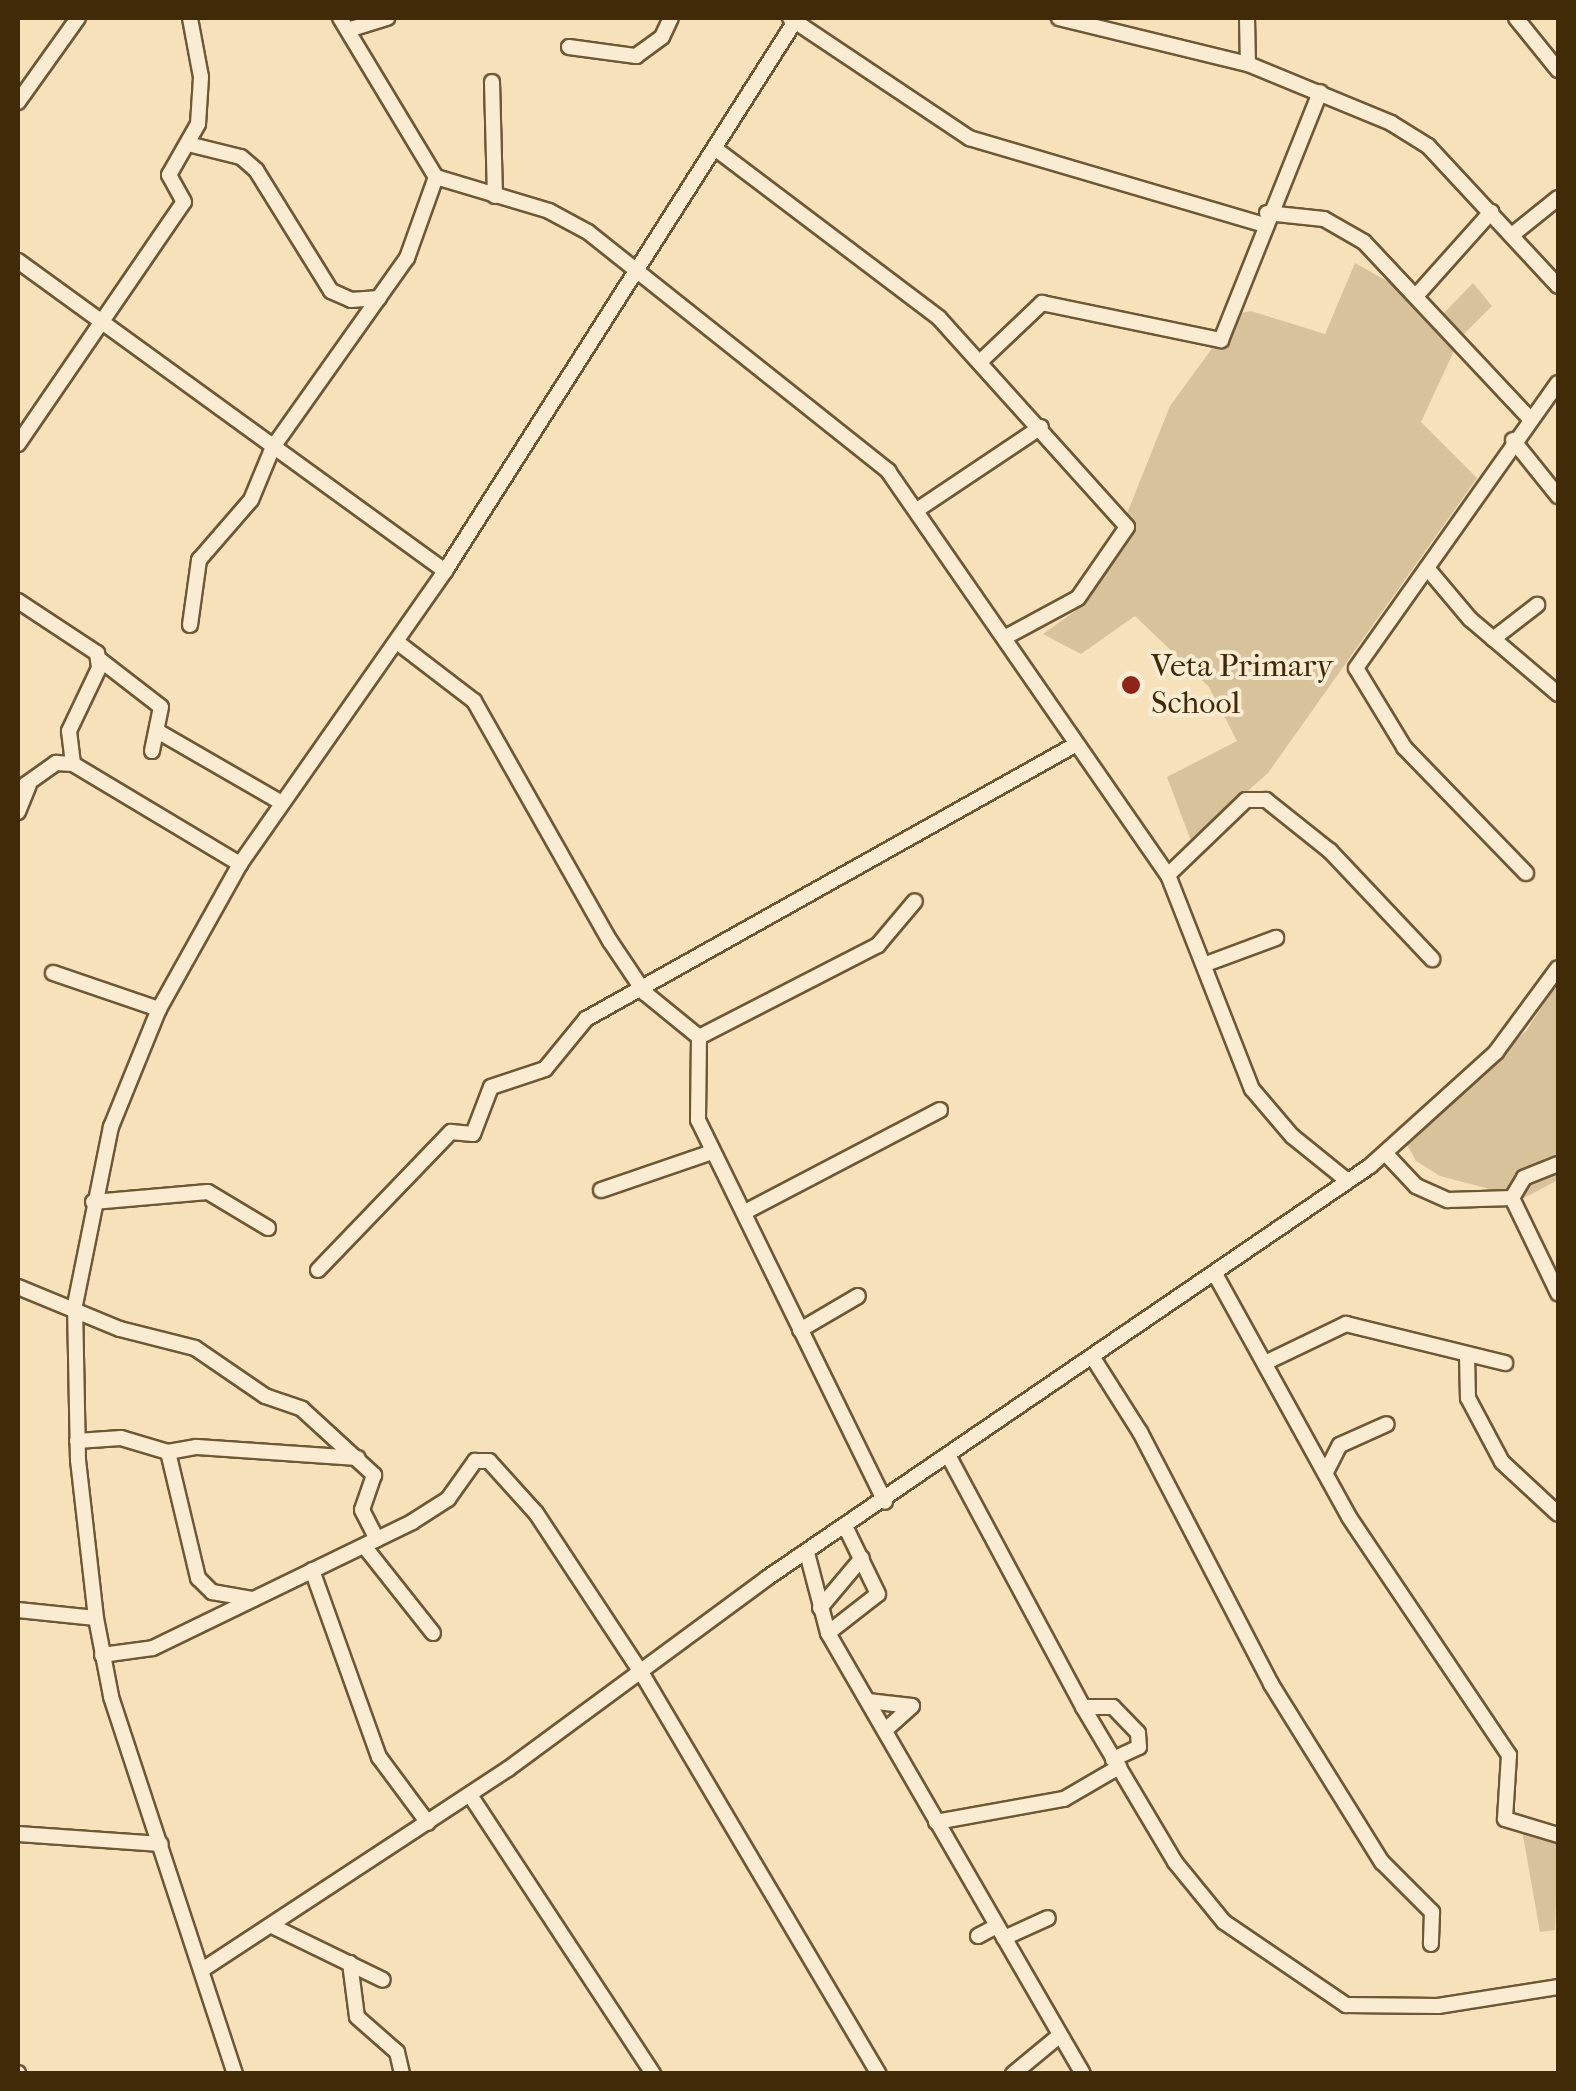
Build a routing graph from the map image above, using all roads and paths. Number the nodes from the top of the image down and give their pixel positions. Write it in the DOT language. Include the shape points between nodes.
graph roads {
  1 [pos="78,18"];
  2 [pos="190,18"];
  3 [pos="388,18"];
  4 [pos="671,18"];
  5 [pos="794,18"];
  6 [pos="1059,18"];
  7 [pos="1247,18"];
  8 [pos="1516,18"];
  9 [pos="346,23"];
  10 [pos="1241,35"];
  11 [pos="569,47"];
  12 [pos="1210,52"];
  13 [pos="1248,64"];
  14 [pos="1558,70"];
  15 [pos="492,82"];
  16 [pos="1320,92"];
  17 [pos="18,102"];
  18 [pos="192,145"];
  19 [pos="718,150"];
  20 [pos="436,176"];
  21 [pos="495,196"];
  22 [pos="1558,198"];
  23 [pos="1491,212"];
  24 [pos="1265,218"];
  25 [pos="1512,235"];
  26 [pos="18,261"];
  27 [pos="637,272"];
  28 [pos="1558,286"];
  29 [pos="1416,296"];
  30 [pos="379,298"];
  31 [pos="101,326"];
  32 [pos="982,360"];
  33 [pos="1558,384"];
  34 [pos="1529,418"];
  35 [pos="1041,427"];
  36 [pos="1513,440"];
  37 [pos="18,444"];
  38 [pos="273,447"];
  39 [pos="1558,496"];
  40 [pos="918,510"];
  41 [pos="1427,568"];
  42 [pos="446,571"];
  43 [pos="18,602"];
  44 [pos="1537,605"];
  45 [pos="190,625"];
  46 [pos="1004,638"];
  47 [pos="1493,639"];
  48 [pos="397,642"];
  49 [pos="99,659"];
  50 [pos="1558,694"];
  51 [pos="159,732"];
  52 [pos="1073,746"];
  53 [pos="152,751"];
  54 [pos="73,764"];
  55 [pos="23,788"];
  56 [pos="282,803"];
  57 [pos="18,812"];
  58 [pos="240,864"];
  59 [pos="1526,873"];
  60 [pos="1168,875"];
  61 [pos="915,901"];
  62 [pos="1276,938"];
  63 [pos="1432,959"];
  64 [pos="1206,964"];
  65 [pos="1558,968"];
  66 [pos="53,973"];
  67 [pos="645,992"];
  68 [pos="159,1009"];
  69 [pos="699,1037"];
  70 [pos="940,1110"];
  71 [pos="712,1152"];
  72 [pos="1386,1154"];
  73 [pos="1558,1164"];
  74 [pos="1344,1178"];
  75 [pos="601,1190"];
  76 [pos="1512,1198"];
  77 [pos="93,1202"];
  78 [pos="745,1212"];
  79 [pos="268,1228"];
  80 [pos="318,1270"];
  81 [pos="1214,1274"];
  82 [pos="18,1287"];
  83 [pos="1558,1294"];
  84 [pos="858,1296"];
  85 [pos="75,1305"];
  86 [pos="800,1330"];
  87 [pos="1467,1356"];
  88 [pos="1092,1358"];
  89 [pos="1267,1362"];
  90 [pos="1506,1363"];
  91 [pos="1387,1424"];
  92 [pos="77,1441"];
  93 [pos="1312,1444"];
  94 [pos="1340,1445"];
  95 [pos="168,1452"];
  96 [pos="948,1455"];
  97 [pos="359,1458"];
  98 [pos="1327,1471"];
  99 [pos="885,1502"];
  100 [pos="1558,1514"];
  101 [pos="846,1528"];
  102 [pos="371,1542"];
  103 [pos="807,1553"];
  104 [pos="862,1558"];
  105 [pos="312,1570"];
  106 [pos="254,1599"];
  107 [pos="820,1608"];
  108 [pos="18,1610"];
  109 [pos="96,1618"];
  110 [pos="433,1633"];
  111 [pos="828,1633"];
  112 [pos="102,1655"];
  113 [pos="640,1672"];
  114 [pos="868,1701"];
  115 [pos="1083,1707"];
  116 [pos="885,1730"];
  117 [pos="1116,1763"];
  118 [pos="470,1795"];
  119 [pos="936,1822"];
  120 [pos="428,1823"];
  121 [pos="18,1834"];
  122 [pos="1558,1835"];
  123 [pos="161,1844"];
  124 [pos="1048,1918"];
  125 [pos="272,1926"];
  126 [pos="1000,1932"];
  127 [pos="978,1936"];
  128 [pos="1431,1944"];
  129 [pos="350,1963"];
  130 [pos="205,1968"];
  131 [pos="384,1980"];
  132 [pos="1558,1987"];
  133 [pos="1059,2036"];
  134 [pos="235,2074"];
  135 [pos="402,2074"];
  136 [pos="654,2074"];
  137 [pos="879,2074"];
  138 [pos="1013,2074"];
  139 [pos="1084,2074"];
  1 -- 17 [label="street"];
  2 -- 18 [label="street" via="201,77"];
  3 -- 9 [label="street"];
  4 -- 11 [label="street" via="662,37 636,56"];
  5 -- 19 [label="street"];
  5 -- 24 [label="street" via="968,138"];
  6 -- 12 [label="street"];
  7 -- 10 [label="street"];
  8 -- 14 [label="street"];
  9 -- 20 [label="street"];
  10 -- 12 [label="street"];
  10 -- 13 [label="street"];
  12 -- 13 [label="street"];
  13 -- 16 [label="street"];
  15 -- 21 [label="street"];
  16 -- 23 [label="street" via="1428,146"];
  16 -- 24 [label="street"];
  18 -- 30 [label="street" via="241,157 256,170 312,272 331,291 351,300"];
  18 -- 31 [label="street" via="168,174 184,202"];
  19 -- 27 [label="street"];
  19 -- 32 [label="street" via="900,287"];
  20 -- 21 [label="street"];
  20 -- 30 [label="street" via="411,249"];
  21 -- 27 [label="street" via="568,221"];
  22 -- 25 [label="street"];
  23 -- 25 [label="street"];
  23 -- 29 [label="street"];
  24 -- 29 [label="street" via="1304,214 1345,230"];
  24 -- 32 [label="street" via="1221,340 1042,303"];
  25 -- 28 [label="street"];
  26 -- 31 [label="street"];
  27 -- 40 [label="street" via="854,436"];
  27 -- 42 [label="street"];
  29 -- 34 [label="street"];
  30 -- 38 [label="street"];
  31 -- 37 [label="street"];
  31 -- 38 [label="street"];
  32 -- 35 [label="street"];
  33 -- 34 [label="street"];
  34 -- 36 [label="street"];
  35 -- 40 [label="street"];
  35 -- 46 [label="street" via="1127,527 1078,598"];
  36 -- 39 [label="street"];
  36 -- 41 [label="street"];
  38 -- 42 [label="street"];
  38 -- 45 [label="street" via="251,500 198,560"];
  40 -- 46 [label="street"];
  41 -- 47 [label="street"];
  41 -- 59 [label="street" via="1357,676 1404,747"];
  42 -- 48 [label="street"];
  43 -- 49 [label="street" via="88,643"];
  44 -- 47 [label="street"];
  46 -- 52 [label="street"];
  47 -- 50 [label="street"];
  48 -- 56 [label="street"];
  48 -- 67 [label="street" via="474,702"];
  49 -- 51 [label="street" via="161,708"];
  49 -- 54 [label="street" via="72,718"];
  51 -- 53 [label="street"];
  51 -- 56 [label="street"];
  52 -- 60 [label="street"];
  52 -- 67 [label="street" via="894,841"];
  54 -- 55 [label="street" via="56,763"];
  54 -- 58 [label="street"];
  55 -- 57 [label="street"];
  56 -- 58 [label="street"];
  58 -- 68 [label="street"];
  60 -- 63 [label="street" via="1246,800 1266,800 1330,852"];
  60 -- 64 [label="street"];
  61 -- 69 [label="street" via="878,945"];
  62 -- 64 [label="street"];
  64 -- 74 [label="street" via="1252,1089 1292,1136"];
  65 -- 72 [label="street" via="1496,1052"];
  66 -- 68 [label="street"];
  67 -- 69 [label="street"];
  67 -- 80 [label="street" via="571,1030 544,1069 491,1088 473,1134 450,1132"];
  68 -- 77 [label="street" via="111,1127"];
  69 -- 71 [label="street" via="698,1120"];
  70 -- 78 [label="street"];
  71 -- 75 [label="street"];
  71 -- 78 [label="street"];
  72 -- 74 [label="street"];
  72 -- 76 [label="street" via="1416,1186 1448,1200"];
  73 -- 76 [label="street" via="1524,1178"];
  74 -- 81 [label="street"];
  76 -- 83 [label="street"];
  77 -- 79 [label="street" via="208,1192"];
  77 -- 85 [label="street"];
  78 -- 86 [label="street"];
  81 -- 88 [label="street"];
  81 -- 89 [label="street"];
  82 -- 85 [label="street"];
  84 -- 86 [label="street"];
  85 -- 92 [label="street"];
  85 -- 97 [label="street" via="120,1329 208,1355 265,1396 294,1404"];
  86 -- 99 [label="street"];
  87 -- 89 [label="street" via="1346,1324"];
  87 -- 90 [label="street"];
  87 -- 100 [label="street" via="1468,1398 1502,1462"];
  88 -- 96 [label="street"];
  88 -- 128 [label="street" via="1271,1684 1382,1862 1432,1912"];
  89 -- 93 [label="street"];
  91 -- 94 [label="street"];
  92 -- 95 [label="street" via="121,1438"];
  92 -- 109 [label="street"];
  93 -- 94 [label="street"];
  93 -- 98 [label="street"];
  94 -- 98 [label="street"];
  95 -- 97 [label="street" via="197,1447"];
  95 -- 106 [label="street" via="198,1578 212,1592"];
  96 -- 99 [label="street"];
  96 -- 115 [label="street"];
  97 -- 102 [label="street" via="376,1481 362,1510"];
  98 -- 122 [label="street" via="1510,1755 1505,1819"];
  99 -- 101 [label="street"];
  101 -- 103 [label="street"];
  101 -- 104 [label="street"];
  102 -- 105 [label="street"];
  102 -- 110 [label="street"];
  102 -- 113 [label="street" via="439,1508 474,1461 489,1461 536,1513"];
  103 -- 107 [label="street"];
  103 -- 113 [label="street"];
  104 -- 107 [label="street"];
  104 -- 111 [label="street" via="876,1600"];
  105 -- 106 [label="street"];
  105 -- 120 [label="street" via="379,1756"];
  106 -- 112 [label="street" via="154,1648"];
  107 -- 111 [label="street"];
  108 -- 109 [label="street"];
  109 -- 112 [label="street"];
  111 -- 114 [label="street"];
  112 -- 123 [label="street"];
  113 -- 118 [label="street"];
  113 -- 137 [label="street"];
  114 -- 116 [label="street"];
  114 -- 116 [label="street" via="912,1706"];
  115 -- 117 [label="street"];
  115 -- 117 [label="street" via="1113,1707 1138,1733 1139,1748"];
  116 -- 119 [label="street"];
  117 -- 119 [label="street" via="1064,1799"];
  117 -- 132 [label="street" via="1210,1910 1330,1998 1438,2006"];
  118 -- 120 [label="street"];
  118 -- 136 [label="street"];
  119 -- 126 [label="street"];
  120 -- 125 [label="street"];
  121 -- 123 [label="street"];
  123 -- 130 [label="street"];
  124 -- 126 [label="street"];
  125 -- 129 [label="street"];
  125 -- 130 [label="street"];
  126 -- 127 [label="street"];
  126 -- 133 [label="street"];
  129 -- 131 [label="street"];
  129 -- 135 [label="street" via="357,2017 397,2052"];
  130 -- 134 [label="street"];
  133 -- 138 [label="street"];
  133 -- 139 [label="street"];
}
